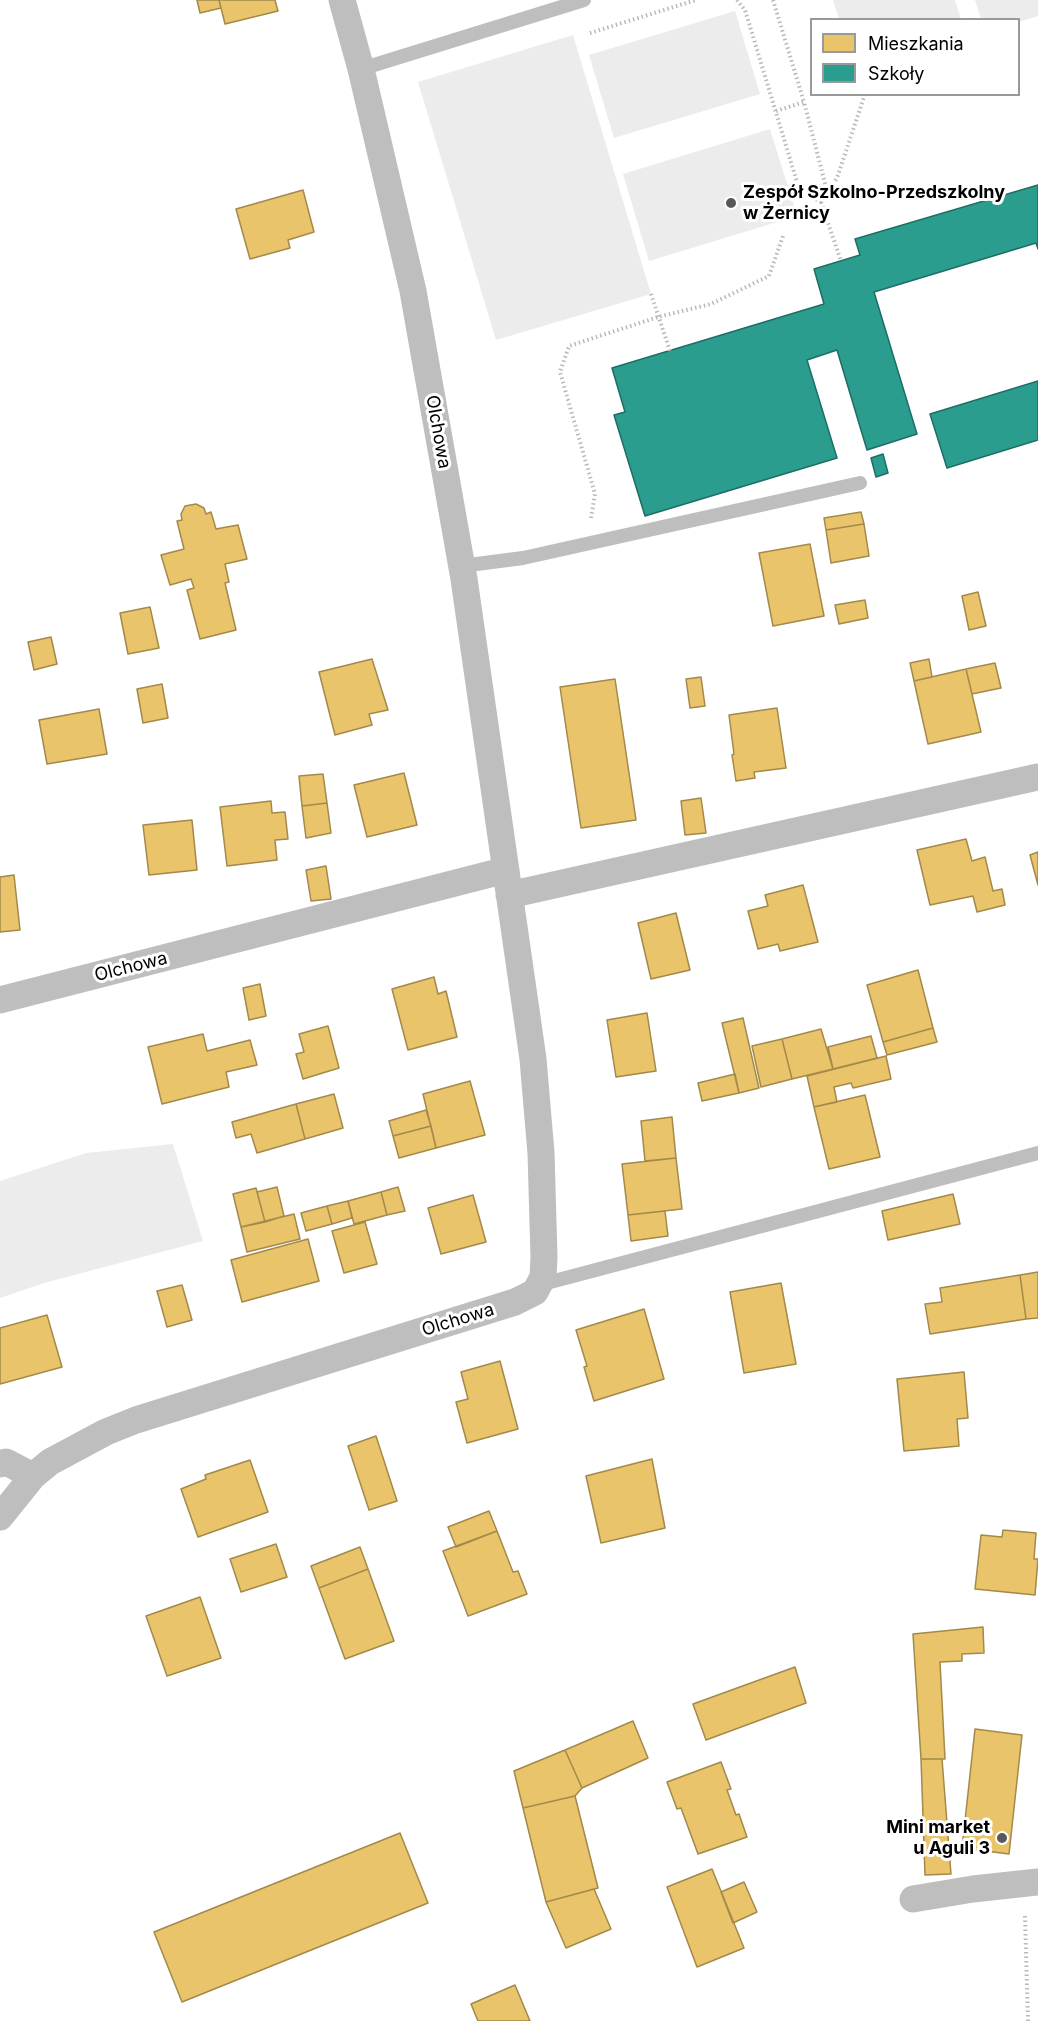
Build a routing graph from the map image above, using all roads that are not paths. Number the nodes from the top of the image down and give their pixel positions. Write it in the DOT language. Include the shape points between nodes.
graph roads {
  1 [pos="342,0"];
  2 [pos="584,0"];
  3 [pos="361,69"];
  4 [pos="860,483"];
  5 [pos="461,566"];
  6 [pos="1038,777"];
  7 [pos="508,882"];
  8 [pos="0,1000"];
  9 [pos="1038,1153"];
  10 [pos="539,1285"];
  11 [pos="0,1464"];
  12 [pos="33,1476"];
  13 [pos="0,1517"];
  14 [pos="1030,1882"];
  15 [pos="913,1899"];
  1 -- 3 [label="street, Olchowa"];
  2 -- 3 [label="lane"];
  3 -- 5 [label="street, Olchowa" via="412,291"];
  4 -- 5 [label="lane" via="523,558"];
  5 -- 7 [label="street, Olchowa"];
  6 -- 7 [label="street"];
  7 -- 8 [label="street, Olchowa"];
  7 -- 10 [label="street, Olchowa" via="539,1116 544,1257"];
  9 -- 10 [label="lane"];
  10 -- 12 [label="street, Olchowa" via="527,1297 496,1309 136,1420 82,1443"];
  11 -- 12 [label="street" via="6,1462"];
  12 -- 13 [label="street, Olchowa"];
  14 -- 15 [label="street"];
}
